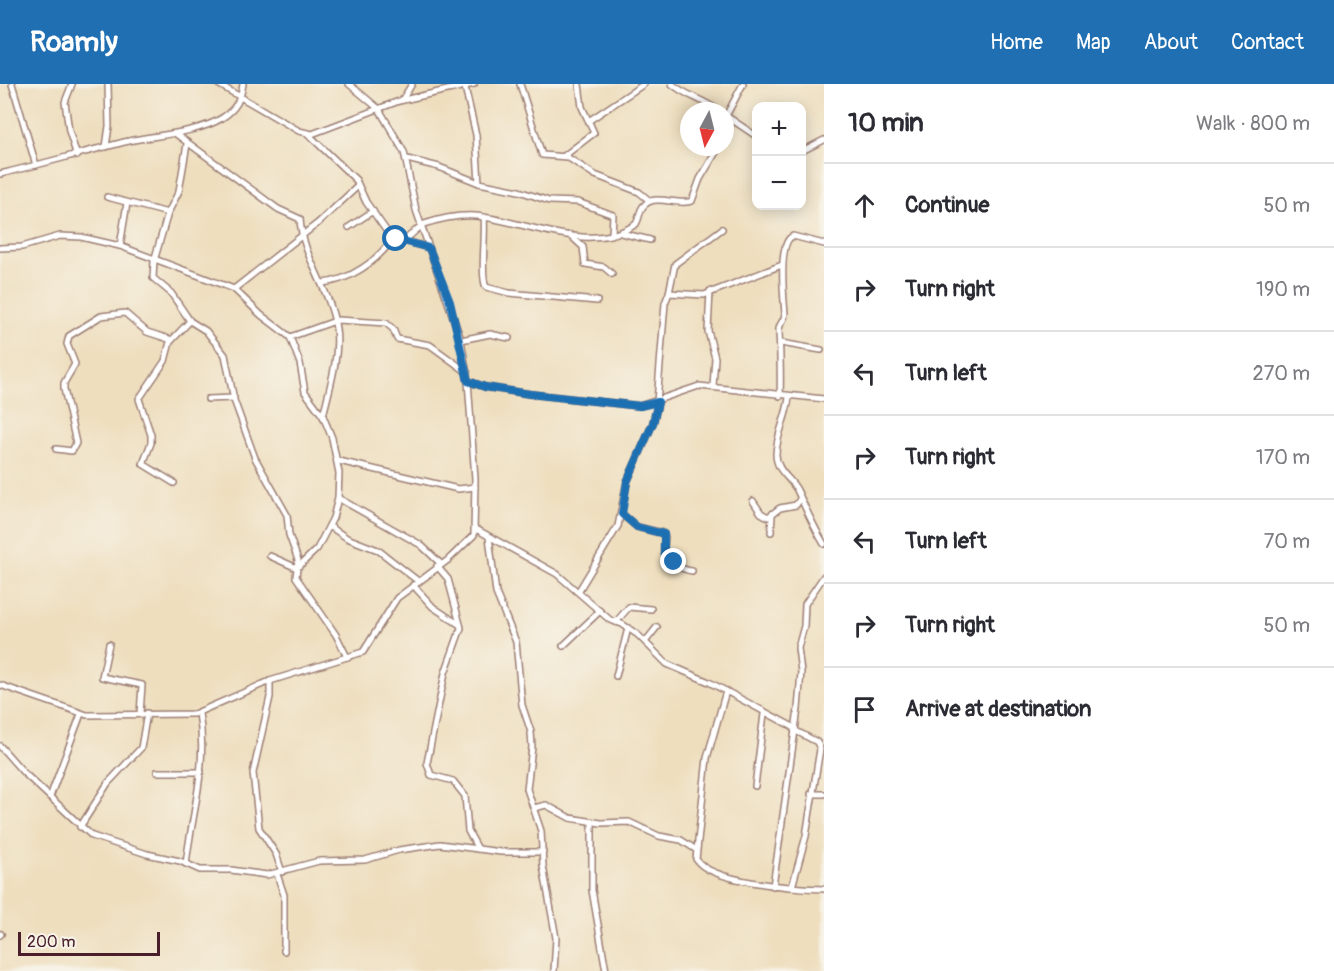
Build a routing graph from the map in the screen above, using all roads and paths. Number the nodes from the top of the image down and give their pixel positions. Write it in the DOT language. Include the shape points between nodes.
graph roads {
  1 [pos="12,84"];
  2 [pos="72,84"];
  3 [pos="108,84"];
  4 [pos="218,84"];
  5 [pos="243,84"];
  6 [pos="349,84"];
  7 [pos="412,84"];
  8 [pos="474,84"];
  9 [pos="520,84"];
  10 [pos="579,84"];
  11 [pos="644,84"];
  12 [pos="672,84"];
  13 [pos="743,84"];
  14 [pos="465,87"];
  15 [pos="241,98"];
  16 [pos="402,100"];
  17 [pos="706,102"];
  18 [pos="733,102"];
  19 [pos="379,109"];
  20 [pos="590,120"];
  21 [pos="734,123"];
  22 [pos="176,134"];
  23 [pos="308,134"];
  24 [pos="752,134"];
  25 [pos="824,140"];
  26 [pos="187,144"];
  27 [pos="106,147"];
  28 [pos="806,149"];
  29 [pos="77,156"];
  30 [pos="564,156"];
  31 [pos="714,156"];
  32 [pos="407,159"];
  33 [pos="36,165"];
  34 [pos="0,174"];
  35 [pos="479,183"];
  36 [pos="358,186"];
  37 [pos="107,197"];
  38 [pos="650,201"];
  39 [pos="127,203"];
  40 [pos="373,211"];
  41 [pos="168,213"];
  42 [pos="484,217"];
  43 [pos="300,219"];
  44 [pos="421,226"];
  45 [pos="314,227"];
  46 [pos="349,227"];
  47 [pos="722,229"];
  48 [pos="620,233"];
  49 [pos="612,234"];
  50 [pos="569,235"];
  51 [pos="301,236"];
  52 [pos="594,236"];
  53 [pos="393,238"];
  54 [pos="405,240"];
  55 [pos="650,240"];
  56 [pos="824,244"];
  57 [pos="120,246"];
  58 [pos="583,247"];
  59 [pos="0,248"];
  60 [pos="429,248"];
  61 [pos="154,261"];
  62 [pos="783,268"];
  63 [pos="612,274"];
  64 [pos="322,283"];
  65 [pos="234,289"];
  66 [pos="710,291"];
  67 [pos="669,293"];
  68 [pos="597,301"];
  69 [pos="190,321"];
  70 [pos="334,321"];
  71 [pos="290,337"];
  72 [pos="509,338"];
  73 [pos="171,340"];
  74 [pos="460,340"];
  75 [pos="781,343"];
  76 [pos="821,350"];
  77 [pos="466,372"];
  78 [pos="468,381"];
  79 [pos="713,386"];
  80 [pos="780,396"];
  81 [pos="789,397"];
  82 [pos="234,398"];
  83 [pos="208,399"];
  84 [pos="824,399"];
  85 [pos="657,402"];
  86 [pos="323,416"];
  87 [pos="56,449"];
  88 [pos="339,461"];
  89 [pos="174,483"];
  90 [pos="475,487"];
  91 [pos="338,498"];
  92 [pos="800,499"];
  93 [pos="753,501"];
  94 [pos="622,514"];
  95 [pos="772,516"];
  96 [pos="329,526"];
  97 [pos="476,529"];
  98 [pos="771,532"];
  99 [pos="489,537"];
  100 [pos="824,544"];
  101 [pos="270,556"];
  102 [pos="439,565"];
  103 [pos="297,568"];
  104 [pos="692,571"];
  105 [pos="824,576"];
  106 [pos="416,583"];
  107 [pos="578,592"];
  108 [pos="651,609"];
  109 [pos="600,611"];
  110 [pos="616,622"];
  111 [pos="460,625"];
  112 [pos="657,627"];
  113 [pos="628,628"];
  114 [pos="645,642"];
  115 [pos="109,644"];
  116 [pos="563,646"];
  117 [pos="347,657"];
  118 [pos="616,676"];
  119 [pos="270,681"];
  120 [pos="0,685"];
  121 [pos="726,691"];
  122 [pos="143,713"];
  123 [pos="199,713"];
  124 [pos="81,714"];
  125 [pos="764,714"];
  126 [pos="795,729"];
  127 [pos="0,746"];
  128 [pos="157,772"];
  129 [pos="201,772"];
  130 [pos="755,786"];
  131 [pos="811,794"];
  132 [pos="824,794"];
  133 [pos="50,797"];
  134 [pos="534,808"];
  135 [pos="591,822"];
  136 [pos="80,827"];
  137 [pos="478,849"];
  138 [pos="695,849"];
  139 [pos="543,852"];
  140 [pos="186,864"];
  141 [pos="279,873"];
  142 [pos="773,886"];
  143 [pos="792,887"];
  144 [pos="824,889"];
  145 [pos="284,951"];
  146 [pos="554,971"];
  147 [pos="606,971"];
  1 -- 33 [label="street"];
  2 -- 29 [label="street" via="65,102"];
  3 -- 27 [label="street"];
  4 -- 15 [label="street"];
  5 -- 15 [label="street"];
  6 -- 19 [label="street"];
  7 -- 16 [label="street"];
  8 -- 14 [label="street"];
  9 -- 30 [label="street" via="541,153"];
  10 -- 20 [label="street" via="582,107"];
  11 -- 20 [label="street"];
  12 -- 17 [label="street"];
  13 -- 18 [label="street"];
  14 -- 16 [label="street"];
  14 -- 35 [label="street" via="476,135"];
  15 -- 22 [label="street" via="221,118"];
  15 -- 23 [label="street"];
  16 -- 19 [label="street"];
  19 -- 23 [label="street"];
  19 -- 32 [label="street"];
  20 -- 30 [label="street" via="592,136"];
  21 -- 24 [label="street"];
  22 -- 26 [label="street"];
  22 -- 27 [label="street"];
  23 -- 36 [label="street" via="352,175"];
  25 -- 28 [label="street"];
  26 -- 41 [label="street" via="179,191"];
  26 -- 43 [label="street" via="278,209"];
  27 -- 29 [label="street"];
  29 -- 33 [label="street"];
  30 -- 38 [label="street"];
  31 -- 38 [label="street" via="692,201"];
  32 -- 35 [label="street"];
  32 -- 44 [label="street"];
  33 -- 34 [label="street"];
  35 -- 49 [label="street" via="538,199 598,208 613,215"];
  36 -- 40 [label="street"];
  36 -- 45 [label="street"];
  37 -- 39 [label="street"];
  38 -- 48 [label="street" via="641,210 636,224"];
  39 -- 41 [label="street"];
  39 -- 57 [label="street"];
  40 -- 46 [label="street"];
  40 -- 53 [label="street"];
  41 -- 61 [label="street"];
  42 -- 44 [label="street" via="451,216"];
  42 -- 50 [label="street"];
  42 -- 68 [label="street" via="486,287 509,293"];
  43 -- 45 [label="street"];
  43 -- 51 [label="street"];
  44 -- 54 [label="street"];
  44 -- 60 [label="street"];
  45 -- 51 [label="street"];
  47 -- 67 [label="street" via="675,264"];
  48 -- 49 [label="street"];
  48 -- 55 [label="street"];
  49 -- 52 [label="street"];
  50 -- 52 [label="street"];
  50 -- 58 [label="street"];
  51 -- 64 [label="street"];
  51 -- 65 [label="street"];
  52 -- 58 [label="street"];
  53 -- 54 [label="street"];
  53 -- 64 [label="street" via="352,274"];
  54 -- 60 [label="street"];
  56 -- 62 [label="street" via="801,237 789,238"];
  57 -- 59 [label="street" via="60,236 22,247"];
  57 -- 61 [label="street"];
  58 -- 63 [label="street" via="587,265 604,267"];
  60 -- 74 [label="street"];
  61 -- 65 [label="street"];
  61 -- 69 [label="street" via="153,278 171,293"];
  62 -- 66 [label="street"];
  62 -- 75 [label="street" via="785,317 779,327"];
  64 -- 70 [label="street"];
  65 -- 71 [label="street"];
  66 -- 67 [label="street" via="698,296"];
  66 -- 79 [label="street" via="708,331 715,358"];
  67 -- 85 [label="street"];
  69 -- 73 [label="street"];
  69 -- 82 [label="street" via="206,331 225,355"];
  70 -- 71 [label="street"];
  70 -- 77 [label="street" via="386,323 397,339 430,345"];
  70 -- 86 [label="street" via="334,372"];
  71 -- 86 [label="street" via="305,392"];
  72 -- 74 [label="street" via="490,334"];
  73 -- 87 [label="street" via="147,332 125,313 101,316 69,336 67,344 75,364 64,389 76,443 72,451"];
  73 -- 89 [label="street" via="165,361 139,402 151,435 142,464"];
  74 -- 77 [label="street"];
  75 -- 76 [label="street"];
  75 -- 80 [label="street"];
  77 -- 78 [label="street"];
  78 -- 85 [label="street" via="530,394 640,406"];
  78 -- 90 [label="street"];
  79 -- 80 [label="street"];
  79 -- 85 [label="street" via="699,386"];
  80 -- 81 [label="street"];
  81 -- 84 [label="street"];
  81 -- 92 [label="street" via="786,417 778,431 776,460"];
  82 -- 83 [label="street"];
  82 -- 103 [label="street" via="255,458 285,509"];
  85 -- 94 [label="street" via="653,423 627,482"];
  86 -- 88 [label="street"];
  88 -- 90 [label="street" via="458,489"];
  88 -- 91 [label="street"];
  90 -- 97 [label="street"];
  91 -- 96 [label="street"];
  91 -- 102 [label="street" via="421,545"];
  92 -- 95 [label="street" via="796,506 780,508"];
  92 -- 100 [label="street"];
  93 -- 95 [label="street" via="764,516"];
  94 -- 104 [label="street" via="637,527 662,532 667,556"];
  94 -- 107 [label="street" via="615,533"];
  95 -- 98 [label="street"];
  96 -- 103 [label="street" via="317,549"];
  96 -- 106 [label="street" via="378,550"];
  97 -- 99 [label="street"];
  97 -- 102 [label="street" via="471,539"];
  99 -- 107 [label="street" via="557,574"];
  99 -- 134 [label="street" via="496,593 516,642 522,705 531,732 527,789"];
  101 -- 103 [label="street"];
  102 -- 106 [label="street"];
  102 -- 111 [label="street" via="448,579"];
  103 -- 117 [label="street" via="298,582"];
  105 -- 126 [label="street" via="805,604 798,648 801,672"];
  106 -- 111 [label="street" via="433,607"];
  106 -- 117 [label="street" via="398,598 363,652"];
  107 -- 109 [label="street"];
  108 -- 110 [label="street" via="629,607"];
  109 -- 110 [label="street"];
  109 -- 116 [label="street"];
  110 -- 113 [label="street"];
  111 -- 137 [label="street" via="445,673 427,763 431,775 453,782 465,796 468,831"];
  112 -- 114 [label="street"];
  113 -- 114 [label="street"];
  113 -- 118 [label="street"];
  114 -- 121 [label="street" via="667,664"];
  115 -- 122 [label="street" via="102,678 142,685"];
  117 -- 119 [label="street"];
  119 -- 123 [label="street"];
  119 -- 141 [label="street" via="253,773 259,828 276,854"];
  120 -- 124 [label="street"];
  121 -- 125 [label="street"];
  121 -- 138 [label="street" via="707,758"];
  122 -- 123 [label="street"];
  122 -- 124 [label="street"];
  122 -- 136 [label="street" via="141,748 108,783"];
  123 -- 129 [label="street"];
  124 -- 133 [label="street"];
  125 -- 126 [label="street"];
  125 -- 130 [label="street"];
  126 -- 131 [label="street" via="820,747"];
  126 -- 142 [label="street"];
  127 -- 133 [label="street"];
  128 -- 129 [label="street"];
  129 -- 140 [label="street"];
  131 -- 132 [label="street"];
  131 -- 143 [label="street" via="806,836"];
  133 -- 136 [label="street"];
  134 -- 135 [label="street" via="546,805 563,816"];
  134 -- 139 [label="street"];
  135 -- 138 [label="street" via="629,822 658,836 681,840"];
  135 -- 147 [label="street" via="592,890"];
  136 -- 140 [label="street" via="100,840"];
  137 -- 139 [label="street"];
  137 -- 141 [label="street" via="428,846 365,860 319,861"];
  138 -- 142 [label="street" via="698,863 708,871"];
  139 -- 146 [label="street" via="556,938"];
  140 -- 141 [label="street" via="207,871"];
  141 -- 145 [label="street" via="284,896"];
  142 -- 143 [label="street"];
  143 -- 144 [label="street"];
}
